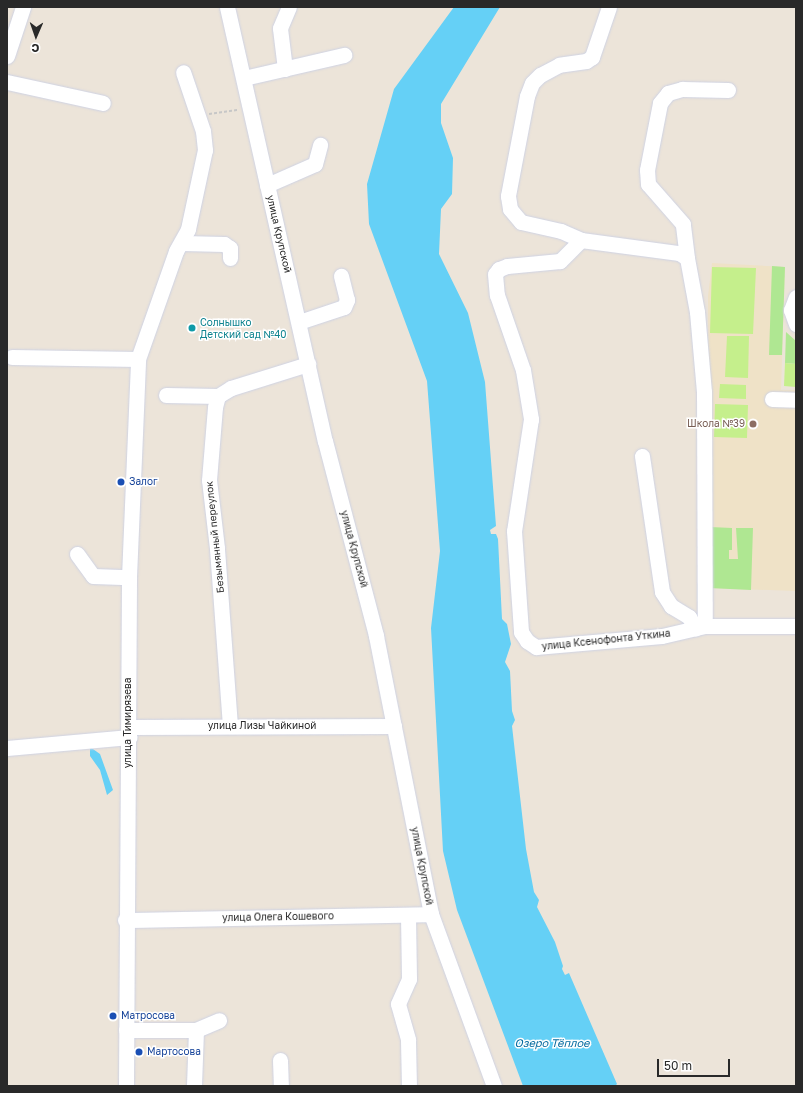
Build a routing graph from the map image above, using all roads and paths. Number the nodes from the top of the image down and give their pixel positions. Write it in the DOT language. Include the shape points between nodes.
graph roads {
  1 [pos="23,7"];
  2 [pos="227,7"];
  3 [pos="289,7"];
  4 [pos="609,7"];
  5 [pos="344,55"];
  6 [pos="7,56"];
  7 [pos="285,69"];
  8 [pos="183,72"];
  9 [pos="244,78"];
  10 [pos="7,82"];
  11 [pos="728,90"];
  12 [pos="103,104"];
  13 [pos="250,109"];
  14 [pos="198,115"];
  15 [pos="320,145"];
  16 [pos="268,185"];
  17 [pos="580,240"];
  18 [pos="182,243"];
  19 [pos="230,258"];
  20 [pos="687,258"];
  21 [pos="341,276"];
  22 [pos="796,297"];
  23 [pos="299,322"];
  24 [pos="796,324"];
  25 [pos="12,357"];
  26 [pos="138,359"];
  27 [pos="308,364"];
  28 [pos="166,395"];
  29 [pos="218,396"];
  30 [pos="772,399"];
  31 [pos="796,400"];
  32 [pos="642,456"];
  33 [pos="77,554"];
  34 [pos="129,577"];
  35 [pos="796,626"];
  36 [pos="700,627"];
  37 [pos="230,726"];
  38 [pos="394,726"];
  39 [pos="130,732"];
  40 [pos="7,748"];
  41 [pos="432,914"];
  42 [pos="408,915"];
  43 [pos="125,920"];
  44 [pos="219,1020"];
  45 [pos="126,1030"];
  46 [pos="196,1030"];
  47 [pos="280,1060"];
  48 [pos="194,1085"];
  49 [pos="126,1086"];
  50 [pos="281,1086"];
  51 [pos="409,1086"];
  52 [pos="494,1086"];
  1 -- 6 [label="street"];
  2 -- 9 [label="street, улица Крупской"];
  3 -- 7 [label="street" via="280,28"];
  4 -- 17 [label="street" via="592,57 586,62 559,66 540,75 532,83 527,96 508,196 510,209 521,222 561,231"];
  5 -- 7 [label="street"];
  7 -- 9 [label="street"];
  8 -- 14 [label="street, улица Тимирязева"];
  9 -- 13 [label="street, улица Крупской"];
  10 -- 12 [label="street"];
  11 -- 20 [label="street" via="682,89 668,93 660,103 646,170 648,184 683,224"];
  13 -- 14 [label="path"];
  13 -- 16 [label="street, улица Крупской"];
  14 -- 18 [label="street, улица Тимирязева" via="205,150 188,229"];
  15 -- 16 [label="street" via="315,164"];
  16 -- 23 [label="street, улица Крупской"];
  17 -- 20 [label="street" via="679,253"];
  17 -- 36 [label="street, улица Ксенофонта Уткина" via="560,261 507,266 495,274 497,295 523,370 528,395 530,436 514,531 518,619 521,632 527,641 536,647 662,636"];
  18 -- 19 [label="street" via="224,244 230,248"];
  18 -- 26 [label="street, улица Тимирязева" via="173,258"];
  20 -- 36 [label="street" via="697,312 704,392"];
  21 -- 23 [label="street" via="347,300 344,307"];
  22 -- 24 [label="street" via="791,310"];
  23 -- 27 [label="street, улица Крупской"];
  25 -- 26 [label="street"];
  26 -- 34 [label="street, улица Тимирязева"];
  27 -- 29 [label="street" via="231,388"];
  27 -- 38 [label="street, улица Крупской" via="325,441 376,636"];
  28 -- 29 [label="street"];
  29 -- 37 [label="street, Безымянный переулок" via="209,480 217,548"];
  30 -- 31 [label="street"];
  32 -- 36 [label="street" via="662,592 671,606"];
  33 -- 34 [label="street" via="93,576"];
  34 -- 39 [label="street, улица Тимирязева"];
  35 -- 36 [label="street, улица Ксенофонта Уткина"];
  37 -- 38 [label="street, улица Лизы Чайкиной"];
  37 -- 39 [label="street, улица Лизы Чайкиной"];
  38 -- 41 [label="street, улица Крупской"];
  39 -- 40 [label="street, улица Лизы Чайкиной"];
  39 -- 43 [label="street, улица Тимирязева"];
  41 -- 42 [label="street, улица Олега Кошевого"];
  41 -- 52 [label="street, улица Крупской"];
  42 -- 43 [label="street, улица Олега Кошевого"];
  42 -- 51 [label="street" via="409,979 398,1004 408,1040"];
  43 -- 45 [label="street, улица Тимирязева"];
  44 -- 46 [label="street"];
  45 -- 46 [label="street"];
  45 -- 49 [label="street, улица Тимирязева"];
  46 -- 48 [label="street"];
  47 -- 50 [label="street"];
}
